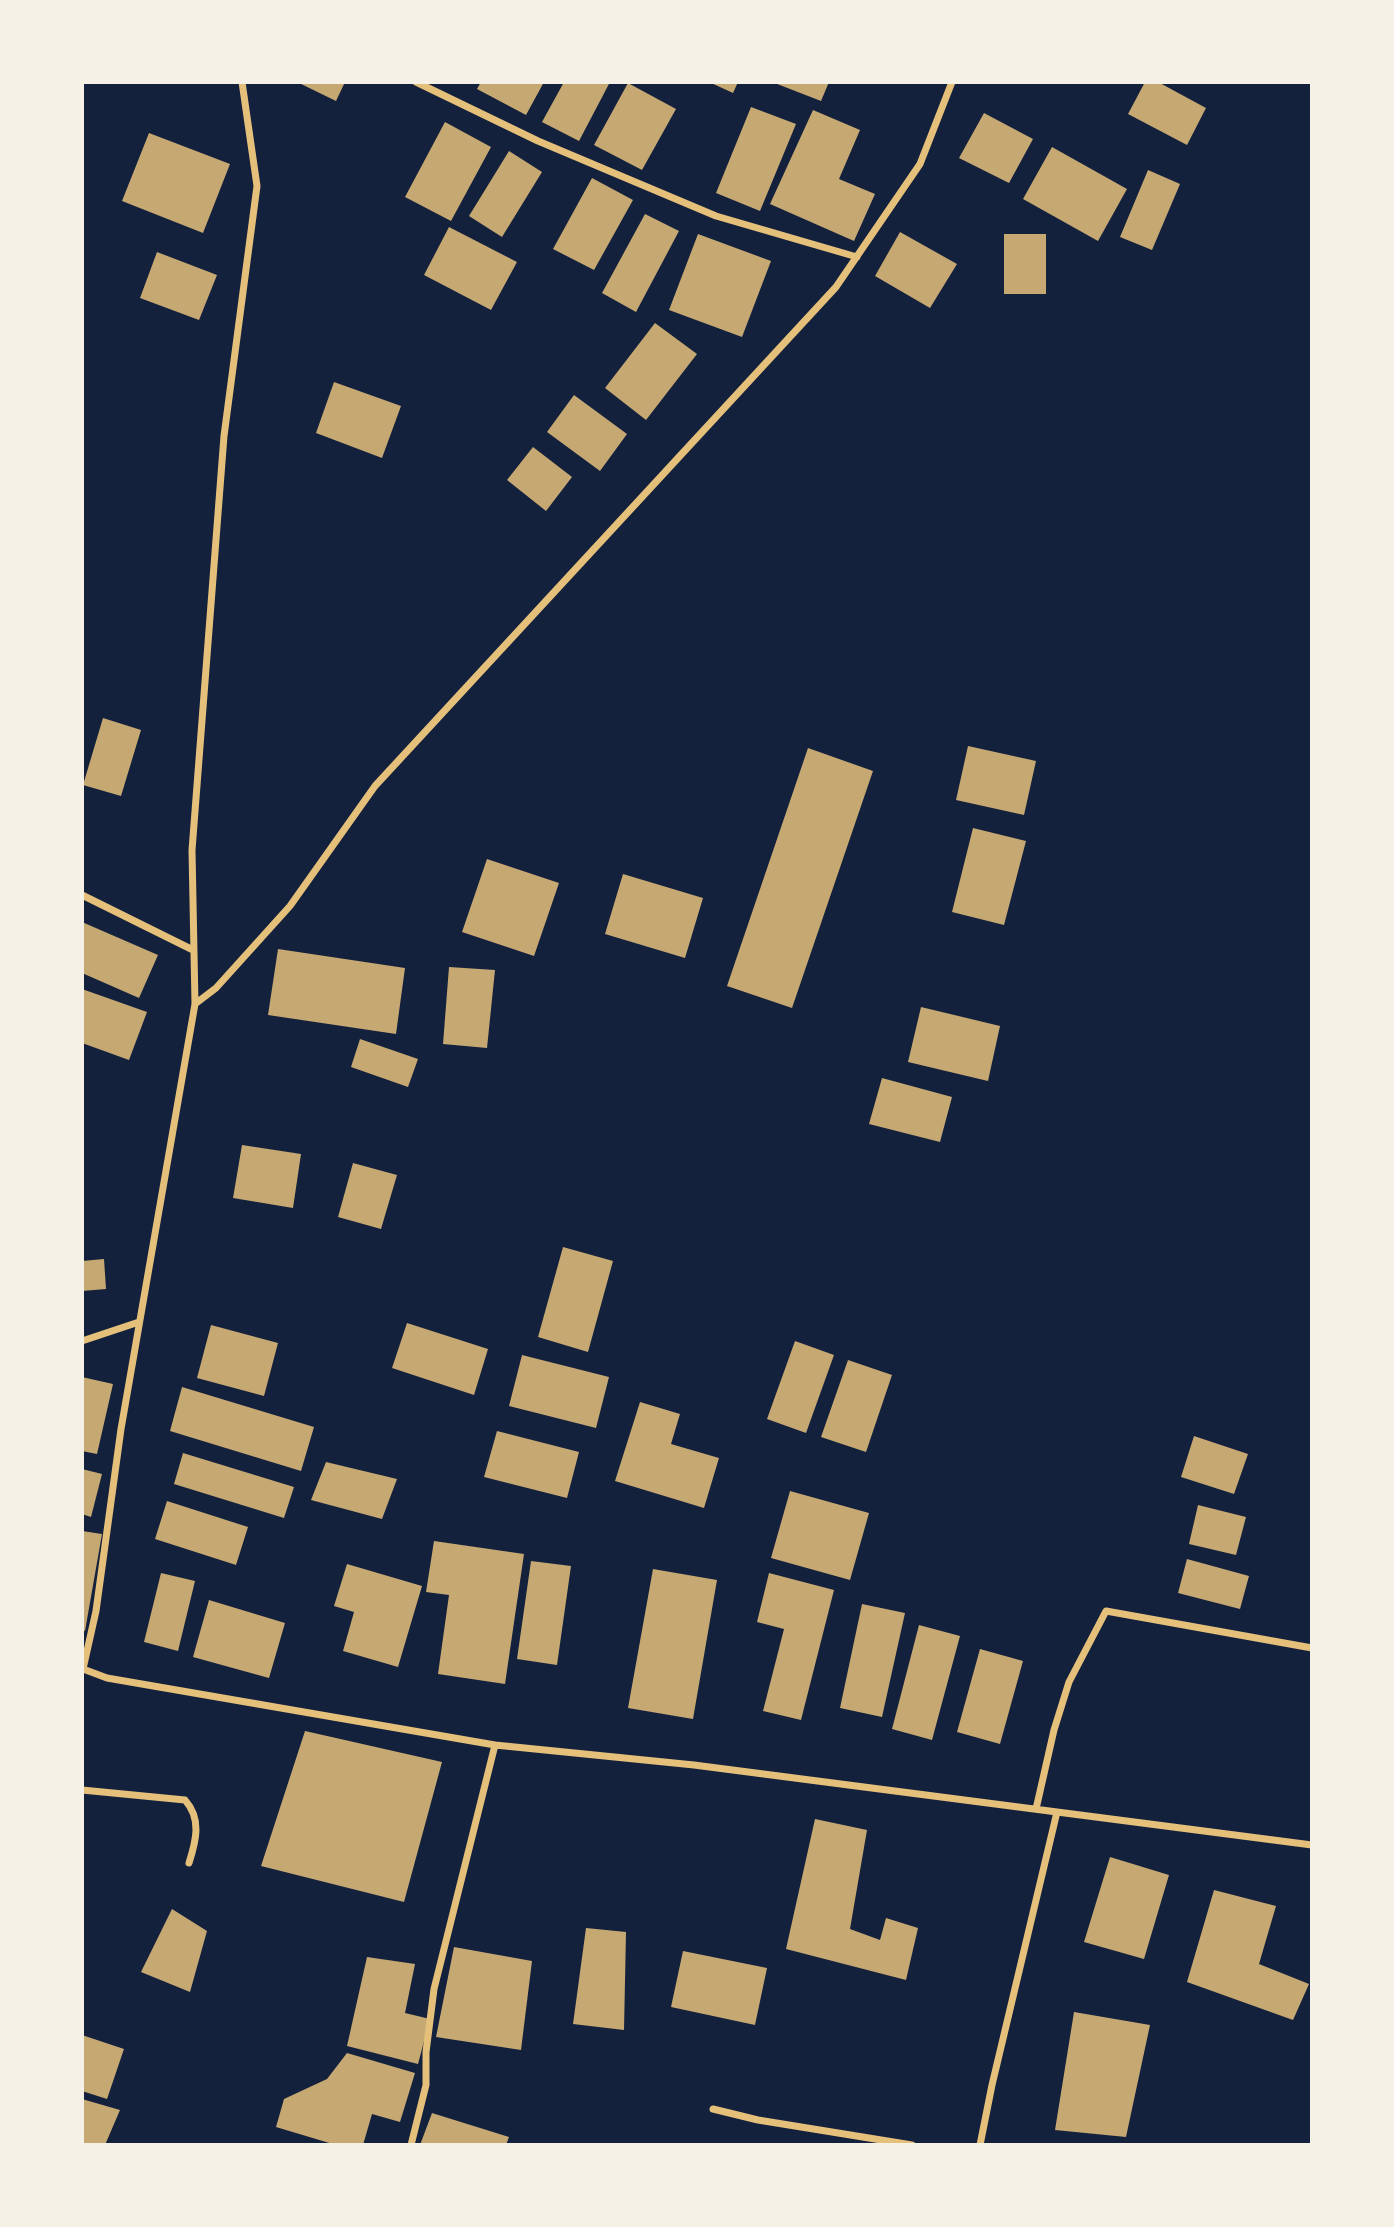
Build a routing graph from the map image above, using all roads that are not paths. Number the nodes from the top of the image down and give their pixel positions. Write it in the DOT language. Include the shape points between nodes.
graph roads {
  1 [pos="242,82"];
  2 [pos="416,82"];
  3 [pos="953,82"];
  4 [pos="857,257"];
  5 [pos="82,894"];
  6 [pos="192,950"];
  7 [pos="195,1004"];
  8 [pos="139,1322"];
  9 [pos="82,1341"];
  10 [pos="1312,1648"];
  11 [pos="83,1670"];
  12 [pos="495,1745"];
  13 [pos="82,1790"];
  14 [pos="1036,1809"];
  15 [pos="1056,1812"];
  16 [pos="1312,1845"];
  17 [pos="189,1863"];
  18 [pos="713,2109"];
  19 [pos="411,2145"];
  20 [pos="912,2145"];
  21 [pos="980,2145"];
  1 -- 6 [label="street" via="257,186 224,436 192,850"];
  2 -- 4 [label="street" via="538,141 716,216"];
  3 -- 4 [label="street" via="920,164"];
  4 -- 7 [label="street" via="836,287 375,786 290,906 216,988"];
  5 -- 6 [label="street"];
  6 -- 7 [label="street"];
  7 -- 8 [label="street"];
  8 -- 9 [label="street"];
  8 -- 11 [label="street"];
  10 -- 14 [label="street" via="1106,1611 1069,1682"];
  11 -- 12 [label="street" via="107,1678"];
  12 -- 14 [label="street" via="694,1765"];
  12 -- 19 [label="street" via="434,1989 426,2084"];
  13 -- 17 [label="street" via="185,1800 193,1809 197,1838"];
  14 -- 15 [label="street"];
  15 -- 16 [label="street"];
  15 -- 21 [label="street"];
  18 -- 20 [label="street"];
}
